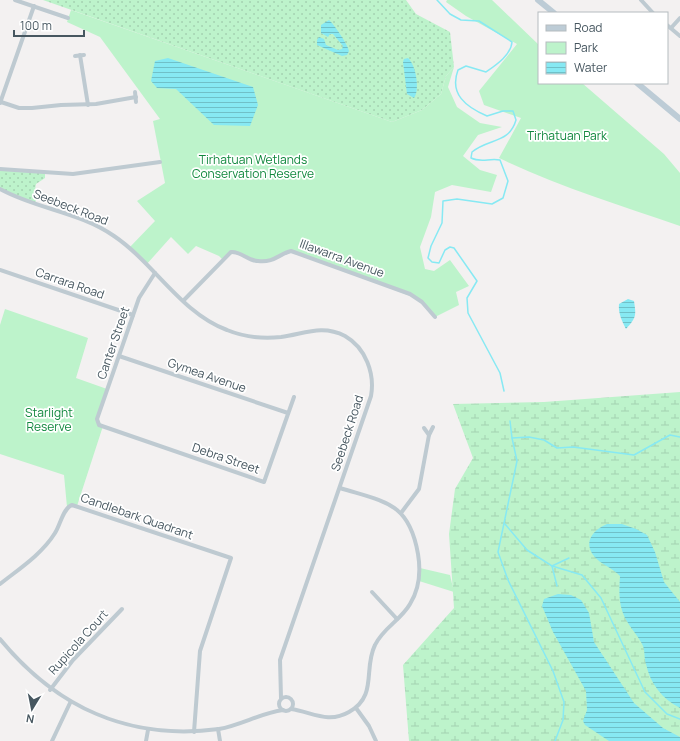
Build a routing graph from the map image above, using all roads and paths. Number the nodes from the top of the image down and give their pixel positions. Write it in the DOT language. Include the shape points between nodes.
graph roads {
  1 [pos="16,0"];
  2 [pos="538,0"];
  3 [pos="641,0"];
  4 [pos="34,6"];
  5 [pos="553,12"];
  6 [pos="652,12"];
  7 [pos="68,18"];
  8 [pos="680,18"];
  9 [pos="668,26"];
  10 [pos="671,28"];
  11 [pos="680,36"];
  12 [pos="80,55"];
  13 [pos="638,84"];
  14 [pos="135,92"];
  15 [pos="0,103"];
  16 [pos="88,105"];
  17 [pos="680,119"];
  18 [pos="160,162"];
  19 [pos="0,169"];
  20 [pos="0,189"];
  21 [pos="0,270"];
  22 [pos="155,273"];
  23 [pos="184,300"];
  24 [pos="133,315"];
  25 [pos="435,317"];
  26 [pos="119,356"];
  27 [pos="294,397"];
  28 [pos="288,413"];
  29 [pos="98,422"];
  30 [pos="433,427"];
  31 [pos="424,428"];
  32 [pos="429,435"];
  33 [pos="340,488"];
  34 [pos="400,513"];
  35 [pos="0,584"];
  36 [pos="372,592"];
  37 [pos="122,609"];
  38 [pos="396,619"];
  39 [pos="0,639"];
  40 [pos="282,688"];
  41 [pos="50,690"];
  42 [pos="288,697"];
  43 [pos="281,698"];
  44 [pos="293,702"];
  45 [pos="70,703"];
  46 [pos="278,704"];
  47 [pos="356,708"];
  48 [pos="291,709"];
  49 [pos="283,710"];
  50 [pos="302,711"];
  51 [pos="271,712"];
  52 [pos="218,729"];
  53 [pos="148,730"];
  54 [pos="194,732"];
  55 [pos="52,741"];
  56 [pos="146,741"];
  57 [pos="220,741"];
  58 [pos="376,741"];
  1 -- 4 [label="street"];
  2 -- 5 [label="street"];
  3 -- 6 [label="street"];
  4 -- 7 [label="street"];
  4 -- 15 [label="street"];
  8 -- 10 [label="street"];
  9 -- 10 [label="street"];
  10 -- 11 [label="street"];
  12 -- 16 [label="street"];
  13 -- 17 [label="street"];
  14 -- 16 [label="street" via="136,99"];
  15 -- 16 [label="street" via="28,108"];
  18 -- 19 [label="street" via="73,174"];
  20 -- 22 [label="street, Seebeck Road" via="23,200 100,227 120,240"];
  21 -- 24 [label="street, Carrara Road"];
  22 -- 23 [label="street, Seebeck Road"];
  22 -- 24 [label="street, Canter Street" via="142,293"];
  23 -- 25 [label="street, Illawarra Avenue" via="232,252 238,252 254,261 266,262 292,251 410,294 422,302"];
  23 -- 33 [label="street, Seebeck Road" via="209,321 241,335 272,338 310,330 325,330 346,336 360,349 370,367 372,391"];
  24 -- 26 [label="street, Canter Street"];
  26 -- 28 [label="street, Gymea Avenue"];
  26 -- 29 [label="street, Canter Street"];
  27 -- 28 [label="street, Debra Street"];
  28 -- 29 [label="street, Debra Street" via="264,482 103,426"];
  30 -- 32 [label="street"];
  31 -- 32 [label="street"];
  32 -- 34 [label="street" via="419,489"];
  33 -- 34 [label="street" via="383,503"];
  33 -- 40 [label="street, Seebeck Road" via="280,660"];
  34 -- 38 [label="street" via="413,531 420,572 418,585 407,610"];
  35 -- 54 [label="street, Candlebark Quadrant" via="45,546 71,505 233,558 199,655"];
  36 -- 38 [label="street"];
  37 -- 41 [label="street, Rupicola Court" via="70,664"];
  38 -- 47 [label="street" via="380,636 374,647 370,661 368,690"];
  39 -- 41 [label="street" via="20,663"];
  40 -- 42 [label="street, Seebeck Road"];
  40 -- 43 [label="street, Seebeck Road"];
  41 -- 45 [label="street"];
  42 -- 43 [label="street"];
  42 -- 44 [label="street"];
  43 -- 46 [label="street"];
  44 -- 48 [label="street"];
  44 -- 50 [label="street"];
  45 -- 53 [label="street" via="104,718"];
  45 -- 55 [label="street"];
  46 -- 49 [label="street"];
  46 -- 51 [label="street"];
  47 -- 50 [label="street" via="333,718 318,718"];
  47 -- 58 [label="street"];
  48 -- 49 [label="street"];
  48 -- 50 [label="street"];
  49 -- 51 [label="street"];
  51 -- 52 [label="street"];
  52 -- 54 [label="street"];
  52 -- 57 [label="street"];
  53 -- 54 [label="street"];
  53 -- 56 [label="street"];
}
